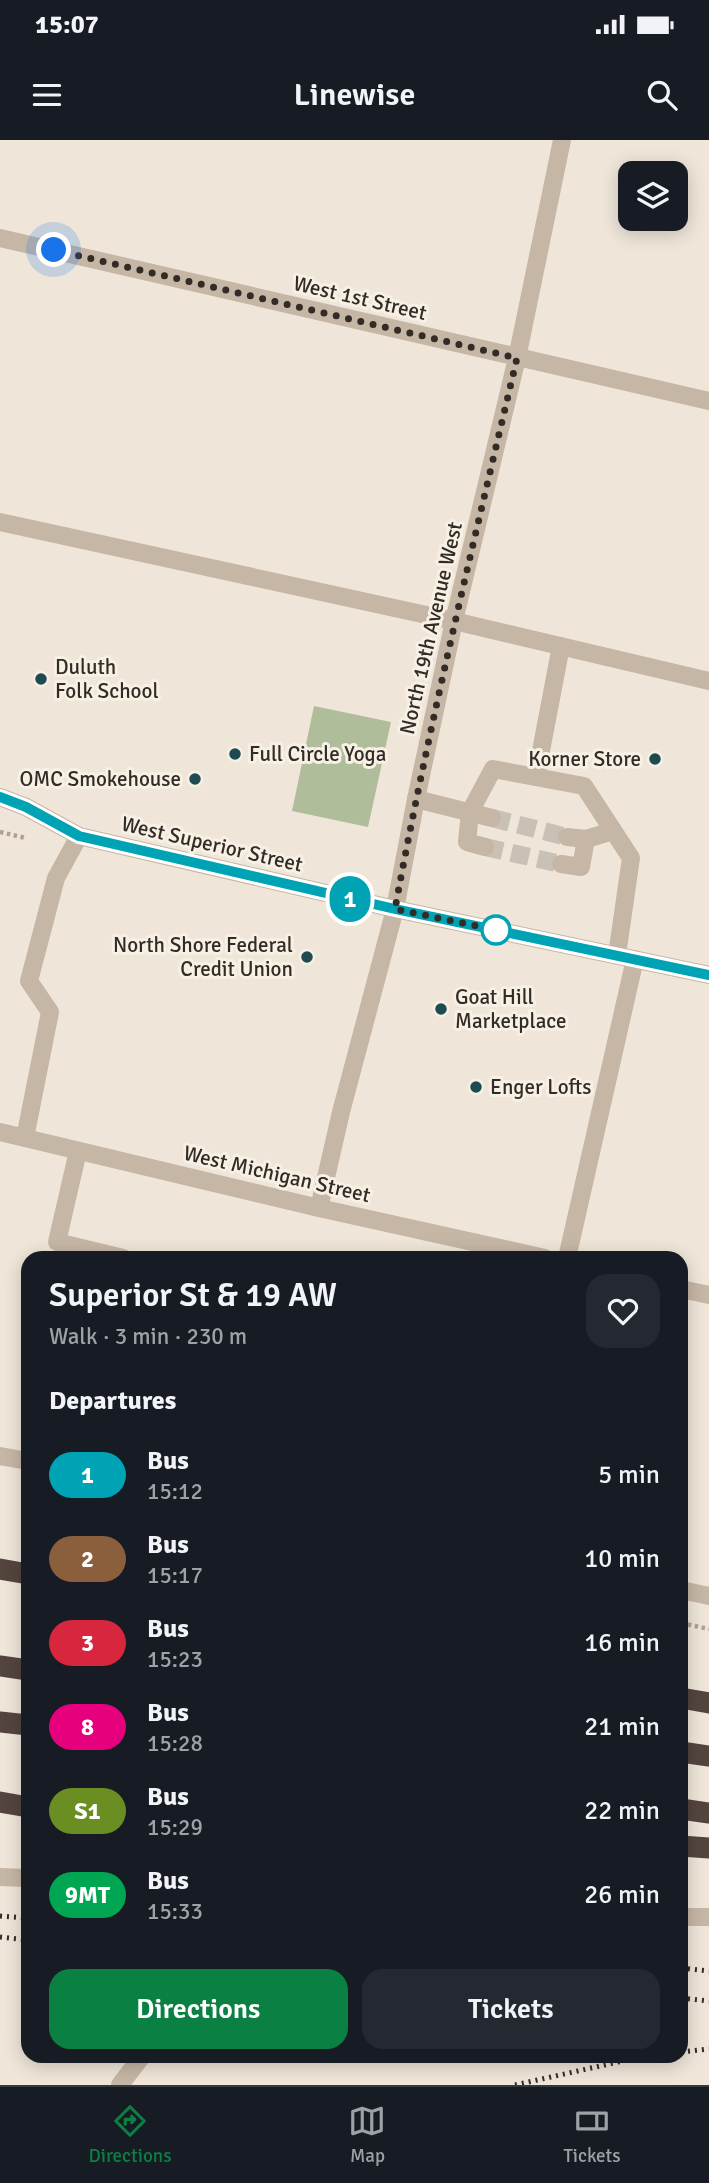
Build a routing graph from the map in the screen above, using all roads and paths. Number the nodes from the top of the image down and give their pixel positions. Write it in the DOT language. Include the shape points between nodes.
graph roads {
  1 [pos="562,140"];
  2 [pos="0,237"];
  3 [pos="517,358"];
  4 [pos="709,401"];
  5 [pos="0,522"];
  6 [pos="454,621"];
  7 [pos="561,646"];
  8 [pos="709,681"];
  9 [pos="536,777"];
  10 [pos="0,797"];
  11 [pos="416,799"];
  12 [pos="470,812"];
  13 [pos="492,818"];
  14 [pos="613,831"];
  15 [pos="79,836"];
  16 [pos="566,837"];
  17 [pos="586,839"];
  18 [pos="485,847"];
  19 [pos="561,863"];
  20 [pos="395,909"];
  21 [pos="626,957"];
  22 [pos="709,975"];
  23 [pos="0,1132"];
  24 [pos="25,1138"];
  25 [pos="78,1151"];
  26 [pos="319,1208"];
  27 [pos="94,1251"];
  28 [pos="498,1251"];
  29 [pos="568,1251"];
  30 [pos="688,1290"];
  31 [pos="709,1295"];
  32 [pos="0,1456"];
  33 [pos="21,1460"];
  34 [pos="0,1569"];
  35 [pos="21,1573"];
  36 [pos="0,1580"];
  37 [pos="21,1581"];
  38 [pos="688,1592"];
  39 [pos="709,1596"];
  40 [pos="688,1624"];
  41 [pos="709,1629"];
  42 [pos="0,1666"];
  43 [pos="21,1669"];
  44 [pos="688,1699"];
  45 [pos="709,1703"];
  46 [pos="0,1722"];
  47 [pos="21,1724"];
  48 [pos="688,1753"];
  49 [pos="709,1756"];
  50 [pos="0,1802"];
  51 [pos="21,1806"];
  52 [pos="688,1810"];
  53 [pos="709,1813"];
  54 [pos="688,1846"];
  55 [pos="709,1848"];
  56 [pos="0,1877"];
  57 [pos="21,1878"];
  58 [pos="688,1917"];
  59 [pos="709,1917"];
  60 [pos="138,2063"];
  61 [pos="143,2063"];
  62 [pos="120,2085"];
  63 [pos="139,2085"];
  1 -- 3 [label="street, North 19th Avenue West"];
  2 -- 3 [label="street, West 1st Street"];
  3 -- 4 [label="street, West 1st Street"];
  3 -- 6 [label="street, North 19th Avenue West"];
  5 -- 6 [label="street"];
  6 -- 7 [label="street"];
  6 -- 11 [label="street, North 19th Avenue West"];
  7 -- 8 [label="street"];
  7 -- 9 [label="street"];
  9 -- 12 [label="street" via="493,769"];
  9 -- 14 [label="street" via="584,786"];
  10 -- 15 [label="street, West Superior Street"];
  11 -- 12 [label="street"];
  11 -- 20 [label="street, North 19th Avenue West"];
  12 -- 13 [label="street"];
  12 -- 18 [label="street" via="467,842"];
  14 -- 17 [label="street"];
  14 -- 21 [label="street" via="631,858"];
  15 -- 20 [label="street, West Superior Street"];
  15 -- 24 [label="street" via="56,878 29,981 50,1012"];
  16 -- 17 [label="street"];
  17 -- 19 [label="street" via="581,867"];
  20 -- 21 [label="street, West Superior Street"];
  20 -- 26 [label="street, North 19th Avenue West"];
  21 -- 22 [label="street, West Superior Street"];
  21 -- 29 [label="street"];
  23 -- 24 [label="street, West Michigan Street"];
  24 -- 25 [label="street, West Michigan Street"];
  25 -- 26 [label="street, West Michigan Street"];
  25 -- 27 [label="street" via="57,1242"];
  26 -- 28 [label="street, West Michigan Street"];
  30 -- 31 [label="street"];
  32 -- 33 [label="street"];
  34 -- 35 [label="highway"];
  36 -- 37 [label="highway"];
  38 -- 39 [label="street"];
  40 -- 41 [label="path"];
  42 -- 43 [label="highway"];
  44 -- 45 [label="highway"];
  46 -- 47 [label="highway"];
  48 -- 49 [label="highway"];
  50 -- 51 [label="highway"];
  52 -- 53 [label="highway"];
  54 -- 55 [label="highway"];
  56 -- 57 [label="street"];
  58 -- 59 [label="street"];
  60 -- 62 [label="street"];
  61 -- 63 [label="street"];
}
